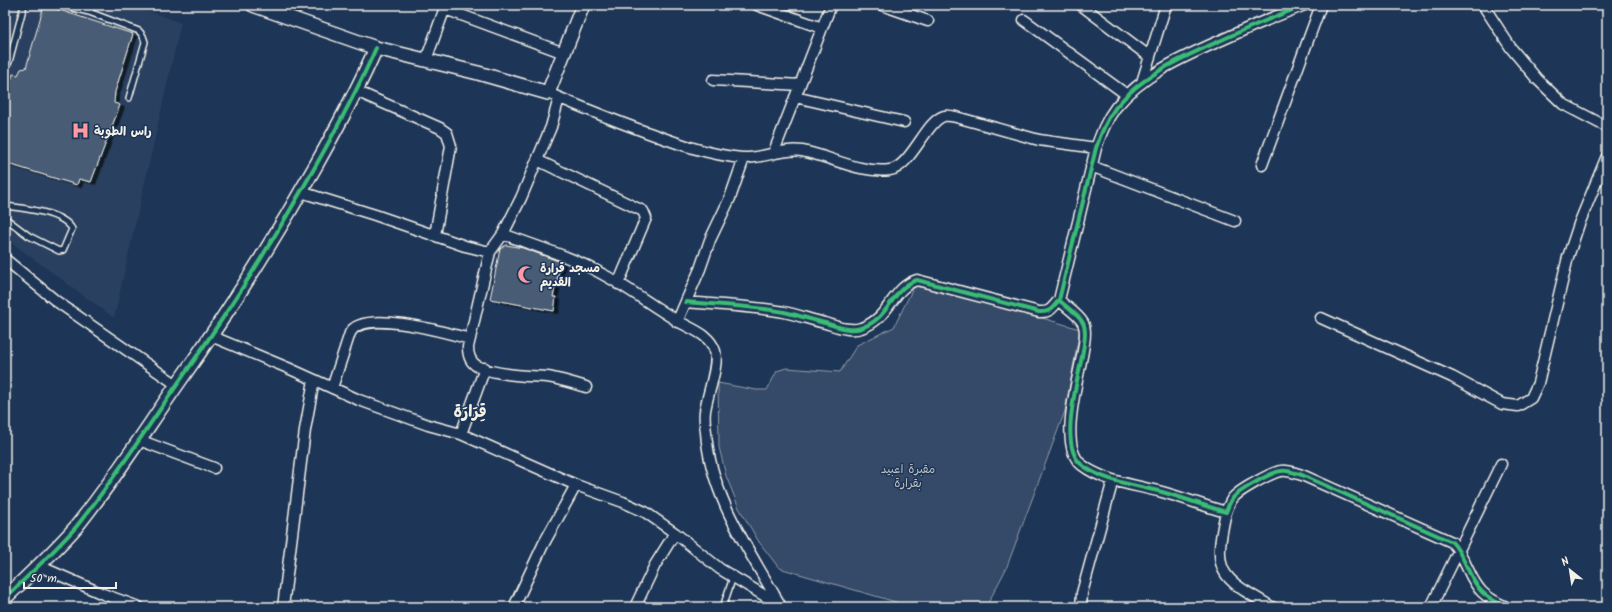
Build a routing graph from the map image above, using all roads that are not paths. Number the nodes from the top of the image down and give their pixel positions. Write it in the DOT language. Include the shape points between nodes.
graph roads {
  1 [pos="24,5"];
  2 [pos="60,5"];
  3 [pos="93,5"];
  4 [pos="253,5"];
  5 [pos="583,5"];
  6 [pos="757,5"];
  7 [pos="831,5"];
  8 [pos="882,5"];
  9 [pos="1081,5"];
  10 [pos="1166,5"];
  11 [pos="1305,5"];
  12 [pos="1321,5"];
  13 [pos="1483,5"];
  14 [pos="446,7"];
  15 [pos="280,10"];
  16 [pos="89,12"];
  17 [pos="1024,20"];
  18 [pos="928,21"];
  19 [pos="822,28"];
  20 [pos="376,48"];
  21 [pos="564,53"];
  22 [pos="1150,57"];
  23 [pos="426,60"];
  24 [pos="9,62"];
  25 [pos="713,80"];
  26 [pos="1142,82"];
  27 [pos="800,85"];
  28 [pos="356,91"];
  29 [pos="1127,95"];
  30 [pos="554,96"];
  31 [pos="795,97"];
  32 [pos="129,98"];
  33 [pos="904,122"];
  34 [pos="1607,127"];
  35 [pos="1096,148"];
  36 [pos="773,154"];
  37 [pos="1607,156"];
  38 [pos="744,158"];
  39 [pos="537,160"];
  40 [pos="1262,165"];
  41 [pos="1091,166"];
  42 [pos="301,192"];
  43 [pos="5,206"];
  44 [pos="5,218"];
  45 [pos="1235,220"];
  46 [pos="504,234"];
  47 [pos="435,235"];
  48 [pos="490,252"];
  49 [pos="5,260"];
  50 [pos="618,284"];
  51 [pos="1059,300"];
  52 [pos="686,302"];
  53 [pos="1321,318"];
  54 [pos="678,322"];
  55 [pos="211,336"];
  56 [pos="470,339"];
  57 [pos="484,368"];
  58 [pos="314,380"];
  59 [pos="177,385"];
  60 [pos="586,387"];
  61 [pos="332,388"];
  62 [pos="461,434"];
  63 [pos="139,440"];
  64 [pos="1501,464"];
  65 [pos="214,468"];
  66 [pos="1113,480"];
  67 [pos="576,485"];
  68 [pos="1226,512"];
  69 [pos="676,533"];
  70 [pos="1459,550"];
  71 [pos="39,566"];
  72 [pos="733,577"];
  73 [pos="5,598"];
  74 [pos="781,606"];
  75 [pos="139,607"];
  76 [pos="283,607"];
  77 [pos="514,607"];
  78 [pos="636,607"];
  79 [pos="723,607"];
  80 [pos="1081,607"];
  81 [pos="1272,607"];
  82 [pos="1431,607"];
  83 [pos="1506,607"];
  1 -- 24 [label="lane"];
  2 -- 16 [label="lane"];
  3 -- 16 [label="lane"];
  4 -- 15 [label="street"];
  5 -- 21 [label="street"];
  6 -- 19 [label="street"];
  7 -- 19 [label="street"];
  8 -- 18 [label="street"];
  9 -- 22 [label="street"];
  10 -- 22 [label="street"];
  11 -- 26 [label="street" via="1195,52 1159,70"];
  12 -- 40 [label="street"];
  13 -- 34 [label="street" via="1511,48 1537,79 1563,104"];
  14 -- 21 [label="street"];
  14 -- 23 [label="street"];
  15 -- 20 [label="street"];
  16 -- 32 [label="lane" via="139,31 144,36"];
  17 -- 29 [label="street"];
  19 -- 27 [label="street"];
  20 -- 23 [label="street"];
  20 -- 28 [label="street"];
  21 -- 30 [label="street"];
  22 -- 26 [label="street"];
  23 -- 30 [label="street"];
  25 -- 27 [label="street"];
  26 -- 29 [label="street"];
  27 -- 31 [label="street"];
  28 -- 42 [label="street"];
  28 -- 47 [label="street" via="447,133 451,146"];
  29 -- 35 [label="street" via="1108,119"];
  30 -- 38 [label="street" via="600,116 683,145 715,154"];
  30 -- 39 [label="street" via="551,127"];
  31 -- 33 [label="street"];
  31 -- 36 [label="street"];
  35 -- 36 [label="street" via="1040,140 946,116 935,122 903,163 894,169 871,170 795,150"];
  35 -- 41 [label="street"];
  36 -- 38 [label="street"];
  37 -- 53 [label="street" via="1568,257 1538,383 1532,398 1518,406 1502,404 1452,377"];
  38 -- 52 [label="street"];
  39 -- 46 [label="street"];
  39 -- 50 [label="street" via="640,209 645,214 646,218"];
  41 -- 45 [label="street"];
  41 -- 51 [label="street"];
  42 -- 47 [label="street"];
  42 -- 55 [label="street" via="243,289"];
  43 -- 44 [label="lane" via="42,212 64,220 72,229 63,250 59,252 29,236"];
  46 -- 48 [label="street"];
  46 -- 50 [label="street" via="570,258"];
  47 -- 48 [label="street"];
  48 -- 56 [label="street"];
  49 -- 59 [label="street" via="56,301"];
  50 -- 54 [label="street"];
  51 -- 52 [label="street" via="1050,310 1039,312 918,280 909,282 882,316 872,324 859,329 844,328 785,312"];
  51 -- 66 [label="street" via="1083,322 1085,332 1070,420 1071,444 1080,464"];
  52 -- 54 [label="street"];
  54 -- 74 [label="street" via="704,335 715,352 716,361 705,411 707,446 712,470 721,497 734,523"];
  55 -- 58 [label="street"];
  55 -- 59 [label="street"];
  56 -- 57 [label="street" via="470,357 476,365"];
  56 -- 61 [label="street" via="410,325 362,323 352,328"];
  57 -- 60 [label="street"];
  57 -- 62 [label="street"];
  58 -- 61 [label="street"];
  58 -- 76 [label="street" via="305,430"];
  59 -- 63 [label="street"];
  61 -- 62 [label="street" via="399,416"];
  62 -- 67 [label="street"];
  63 -- 65 [label="street"];
  63 -- 71 [label="street" via="76,526"];
  64 -- 70 [label="street"];
  66 -- 68 [label="street" via="1164,492"];
  66 -- 80 [label="street" via="1082,593"];
  67 -- 69 [label="street" via="645,512"];
  67 -- 77 [label="street"];
  68 -- 70 [label="street" via="1233,497 1240,492 1275,473 1288,471 1452,542"];
  68 -- 81 [label="street" via="1219,556 1221,566 1226,576 1235,584"];
  69 -- 72 [label="street" via="720,570"];
  69 -- 78 [label="street" via="654,565"];
  70 -- 82 [label="street"];
  70 -- 83 [label="street" via="1477,586 1484,594"];
  71 -- 73 [label="street"];
  71 -- 75 [label="street"];
  72 -- 74 [label="street"];
  72 -- 79 [label="lane"];
}
